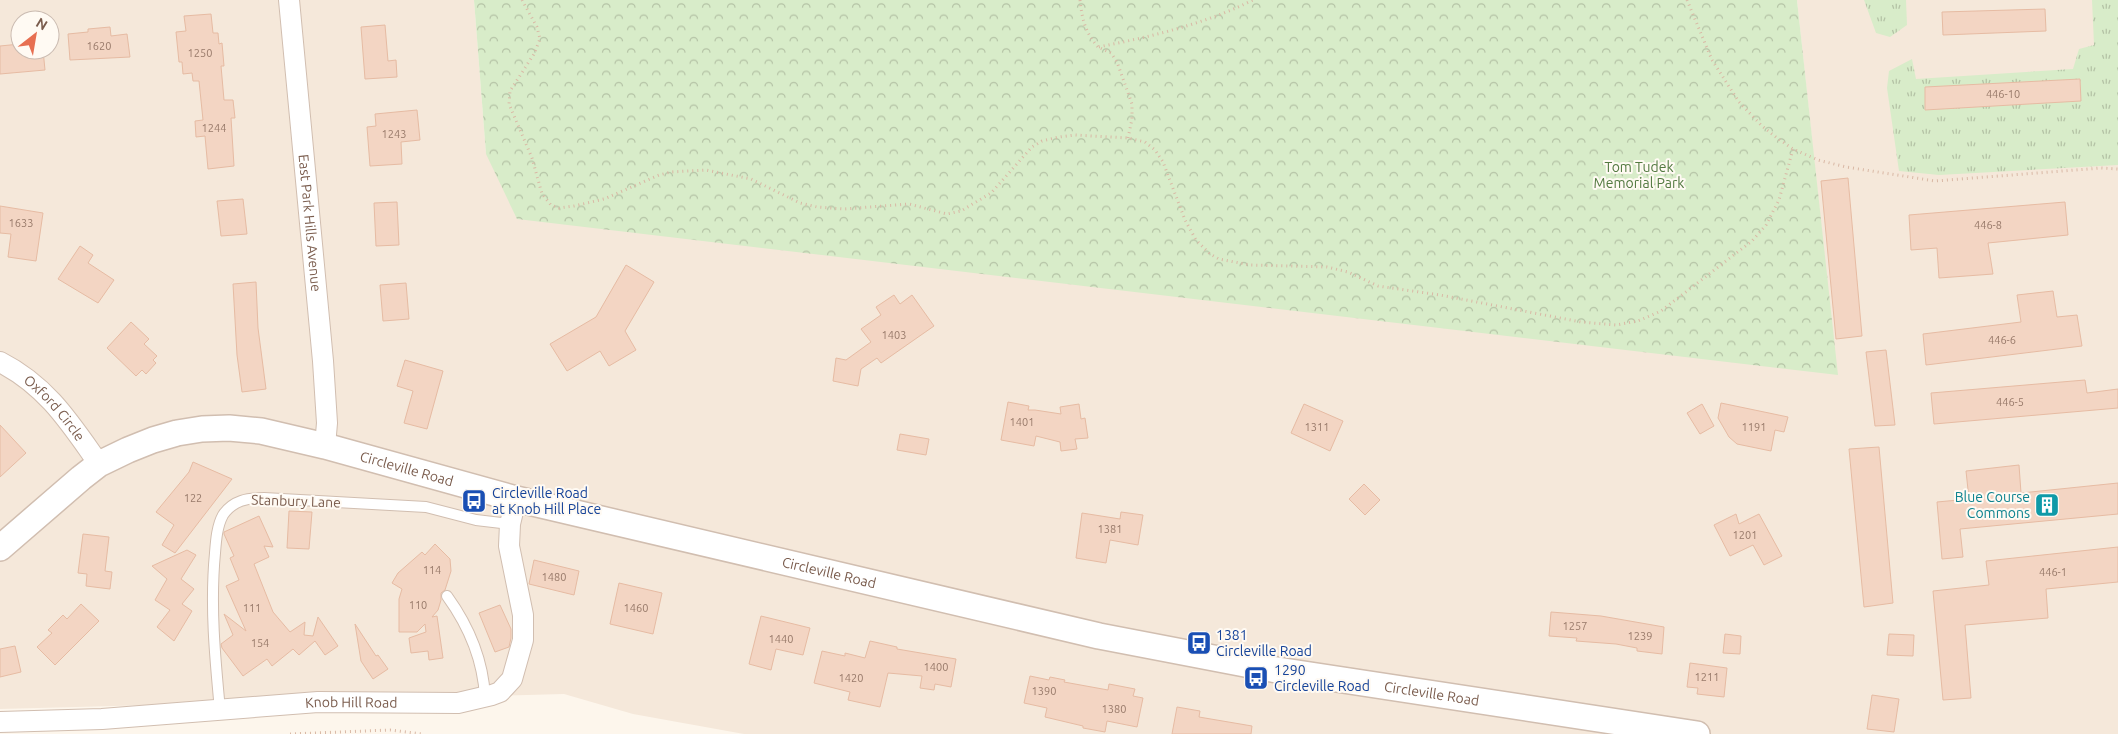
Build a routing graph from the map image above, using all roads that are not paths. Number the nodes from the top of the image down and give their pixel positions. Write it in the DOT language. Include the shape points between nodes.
graph roads {
  1 [pos="288,0"];
  2 [pos="0,362"];
  3 [pos="325,446"];
  4 [pos="99,464"];
  5 [pos="516,499"];
  6 [pos="510,524"];
  7 [pos="0,548"];
  8 [pos="447,596"];
  9 [pos="485,697"];
  10 [pos="220,710"];
  11 [pos="0,722"];
  12 [pos="1697,734"];
  1 -- 3 [label="street, East Park Hills Avenue" via="323,361 327,423"];
  2 -- 4 [label="street, Oxford Circle" via="51,399"];
  3 -- 4 [label="street, Circleville Road" via="261,431 202,430 153,440"];
  3 -- 5 [label="street, Circleville Road"];
  4 -- 7 [label="street, Circleville Road"];
  5 -- 6 [label="street, Knob Hill Road"];
  5 -- 12 [label="street, Circleville Road" via="1100,636 1271,669"];
  6 -- 9 [label="street, Knob Hill Road" via="509,546 523,615 523,640 512,679 500,692"];
  6 -- 10 [label="lane, Stanbury Lane" via="476,520 426,507 264,498 239,501 230,508 219,526 214,560 213,640"];
  8 -- 9 [label="lane" via="465,625 481,666"];
  9 -- 10 [label="street, Knob Hill Road" via="458,703 318,702"];
  10 -- 11 [label="street, Knob Hill Road" via="102,719"];
}
